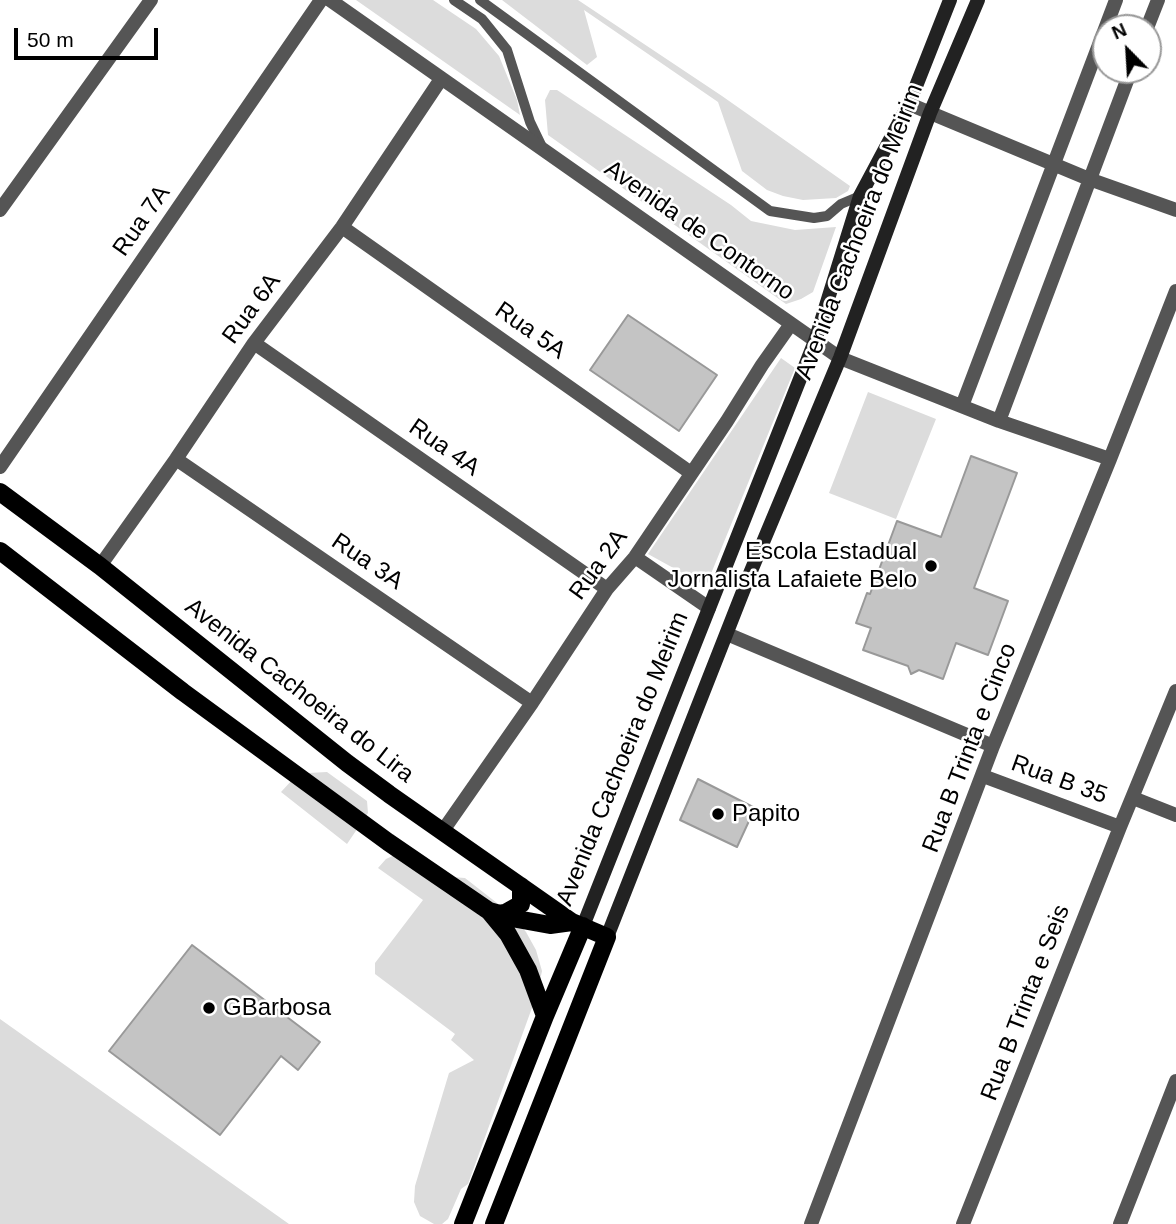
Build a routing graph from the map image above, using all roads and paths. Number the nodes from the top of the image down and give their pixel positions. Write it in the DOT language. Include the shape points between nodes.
graph roads {
  1 [pos="150,0"];
  2 [pos="321,0"];
  3 [pos="330,0"];
  4 [pos="454,0"];
  5 [pos="480,0"];
  6 [pos="950,0"];
  7 [pos="978,0"];
  8 [pos="1116,0"];
  9 [pos="441,79"];
  10 [pos="1126,84"];
  11 [pos="909,104"];
  12 [pos="930,113"];
  13 [pos="544,151"];
  14 [pos="1054,165"];
  15 [pos="1089,179"];
  16 [pos="860,196"];
  17 [pos="0,210"];
  18 [pos="1176,210"];
  19 [pos="342,227"];
  20 [pos="1176,291"];
  21 [pos="791,324"];
  22 [pos="815,341"];
  23 [pos="254,343"];
  24 [pos="840,358"];
  25 [pos="961,406"];
  26 [pos="999,421"];
  27 [pos="176,458"];
  28 [pos="1110,460"];
  29 [pos="0,467"];
  30 [pos="691,473"];
  31 [pos="0,492"];
  32 [pos="0,551"];
  33 [pos="635,558"];
  34 [pos="100,566"];
  35 [pos="607,589"];
  36 [pos="709,608"];
  37 [pos="727,634"];
  38 [pos="1176,691"];
  39 [pos="532,703"];
  40 [pos="993,746"];
  41 [pos="983,776"];
  42 [pos="1133,798"];
  43 [pos="1176,815"];
  44 [pos="1120,827"];
  45 [pos="442,832"];
  46 [pos="521,886"];
  47 [pos="494,912"];
  48 [pos="577,924"];
  49 [pos="607,937"];
  50 [pos="545,1016"];
  51 [pos="1176,1081"];
  52 [pos="463,1224"];
  53 [pos="494,1224"];
  54 [pos="811,1224"];
  55 [pos="964,1224"];
  56 [pos="1121,1224"];
  1 -- 17 [label="street"];
  2 -- 29 [label="street, Rua 7A"];
  3 -- 9 [label="street, Avenida de Contorno"];
  4 -- 13 [label="lane" via="482,19 507,50"];
  5 -- 16 [label="lane" via="770,211 827,216"];
  6 -- 11 [label="street, Avenida Cachoeira do Meirim"];
  7 -- 12 [label="street, Avenida Cachoeira do Meirim"];
  8 -- 14 [label="street"];
  9 -- 13 [label="street, Avenida de Contorno"];
  9 -- 19 [label="street, Rua 6A"];
  10 -- 15 [label="street"];
  11 -- 12 [label="street"];
  11 -- 16 [label="street, Avenida Cachoeira do Meirim"];
  12 -- 14 [label="street"];
  12 -- 24 [label="street, Avenida Cachoeira do Meirim"];
  13 -- 21 [label="street, Avenida de Contorno"];
  14 -- 15 [label="street"];
  14 -- 25 [label="street"];
  15 -- 18 [label="street"];
  15 -- 26 [label="street"];
  16 -- 22 [label="street, Avenida Cachoeira do Meirim"];
  19 -- 23 [label="street, Rua 6A"];
  19 -- 30 [label="street, Rua 5A"];
  20 -- 28 [label="street, Rua B Trinta e Cinco"];
  21 -- 22 [label="street, Avenida de Contorno"];
  21 -- 30 [label="street, Rua 2A"];
  22 -- 24 [label="street, Avenida de Contorno"];
  22 -- 36 [label="street, Avenida Cachoeira do Meirim"];
  23 -- 27 [label="street, Rua 6A"];
  23 -- 35 [label="street, Rua 4A"];
  24 -- 25 [label="street, Avenida de Contorno"];
  24 -- 37 [label="street, Avenida Cachoeira do Meirim"];
  25 -- 26 [label="street, Avenida de Contorno"];
  26 -- 28 [label="street, Avenida de Contorno"];
  27 -- 34 [label="street, Rua 6A"];
  27 -- 39 [label="street, Rua 3A"];
  28 -- 40 [label="street, Rua B Trinta e Cinco"];
  30 -- 33 [label="street, Rua 2A"];
  31 -- 34 [label="main road, Avenida Cachoeira do Lira"];
  32 -- 47 [label="main road, Avenida Cachoeira do Lira" via="388,842"];
  33 -- 35 [label="street, Rua 2A"];
  33 -- 36 [label="street"];
  34 -- 45 [label="main road, Avenida Cachoeira do Lira" via="347,763"];
  35 -- 39 [label="street, Rua 2A"];
  36 -- 48 [label="street, Avenida Cachoeira do Meirim"];
  37 -- 40 [label="street"];
  37 -- 49 [label="street, Avenida Cachoeira do Meirim"];
  38 -- 42 [label="street, Rua B Trinta e Seis"];
  39 -- 45 [label="street, Rua 2A"];
  40 -- 41 [label="street, Rua B Trinta e Cinco"];
  41 -- 44 [label="street, Rua B 35"];
  41 -- 54 [label="street, Rua B Trinta e Cinco"];
  42 -- 43 [label="street"];
  42 -- 44 [label="street, Rua B Trinta e Seis"];
  44 -- 55 [label="street, Rua B Trinta e Seis"];
  45 -- 46 [label="main road, Avenida Cachoeira do Lira"];
  46 -- 47 [label="main road" via="521,904 505,913"];
  46 -- 48 [label="main road, Avenida Cachoeira do Lira"];
  47 -- 48 [label="main road, Avenida Cachoeira do Lira" via="550,925"];
  47 -- 50 [label="main road" via="528,970"];
  48 -- 49 [label="main road, Avenida Cachoeira do Lira"];
  48 -- 50 [label="main road, Avenida Cachoeira do Meirim"];
  49 -- 53 [label="main road, Avenida Cachoeira do Meirim"];
  50 -- 52 [label="main road, Avenida Cachoeira do Meirim"];
  51 -- 56 [label="street"];
}
